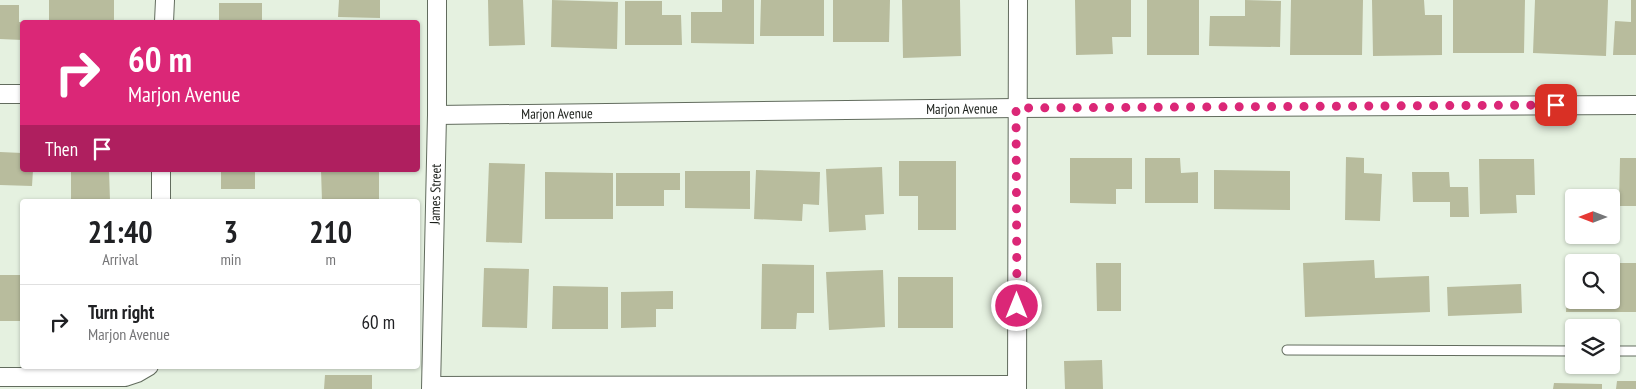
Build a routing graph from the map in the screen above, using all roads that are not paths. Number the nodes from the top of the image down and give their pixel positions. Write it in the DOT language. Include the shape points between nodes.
graph roads {
  1 [pos="165,0"];
  2 [pos="437,0"];
  3 [pos="1018,0"];
  4 [pos="164,20"];
  5 [pos="0,94"];
  6 [pos="20,94"];
  7 [pos="1636,105"];
  8 [pos="1016,108"];
  9 [pos="437,116"];
  10 [pos="162,172"];
  11 [pos="161,199"];
  12 [pos="1287,350"];
  13 [pos="1565,351"];
  14 [pos="1620,351"];
  15 [pos="1636,351"];
  16 [pos="145,369"];
  17 [pos="0,377"];
  18 [pos="1017,387"];
  19 [pos="432,388"];
  1 -- 4 [label="street"];
  2 -- 9 [label="street, James Street"];
  3 -- 8 [label="street"];
  5 -- 6 [label="street"];
  7 -- 8 [label="street, Marjon Avenue"];
  8 -- 9 [label="street, Marjon Avenue"];
  8 -- 18 [label="street"];
  9 -- 19 [label="street, James Street"];
  10 -- 11 [label="street"];
  12 -- 13 [label="lane"];
  14 -- 15 [label="lane"];
  16 -- 17 [label="street" via="125,377"];
  18 -- 19 [label="street"];
}
